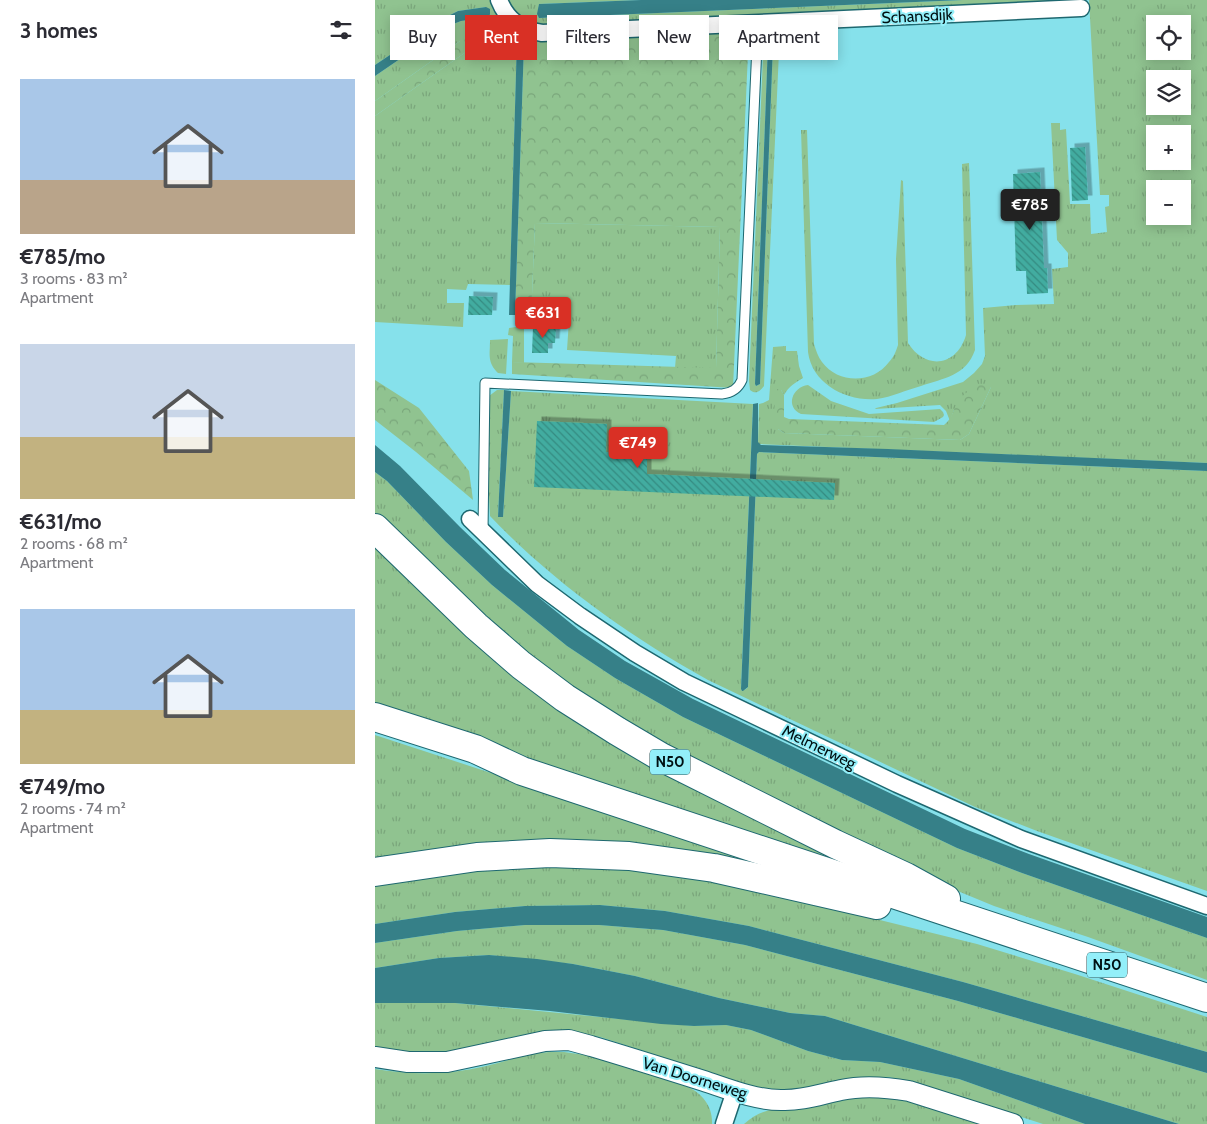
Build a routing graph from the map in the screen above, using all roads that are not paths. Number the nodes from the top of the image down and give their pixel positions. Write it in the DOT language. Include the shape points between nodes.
graph roads {
  1 [pos="499,0"];
  2 [pos="1081,4"];
  3 [pos="838,18"];
  4 [pos="719,25"];
  5 [pos="756,60"];
  6 [pos="470,519"];
  7 [pos="375,528"];
  8 [pos="483,531"];
  9 [pos="375,716"];
  10 [pos="375,729"];
  11 [pos="522,771"];
  12 [pos="375,872"];
  13 [pos="1207,906"];
  14 [pos="1007,932"];
  15 [pos="1207,998"];
  16 [pos="375,1057"];
  17 [pos="735,1091"];
  18 [pos="724,1124"];
  19 [pos="1013,1124"];
  1 -- 4 [label="street, Schansdijk" via="506,14 533,32"];
  2 -- 3 [label="street, Schansdijk"];
  5 -- 8 [label="lane" via="742,380 739,386 723,394 485,383"];
  6 -- 8 [label="street, Melmerweg"];
  7 -- 14 [label="highway, N50" via="521,665 617,732 835,844 906,876"];
  8 -- 13 [label="street, Melmerweg" via="537,584 635,653 684,682 897,784 1021,839"];
  9 -- 11 [label="highway, N50" via="475,749"];
  10 -- 11 [label="highway, N50" via="471,761"];
  11 -- 14 [label="highway, N50"];
  12 -- 14 [label="highway, N50" via="477,857 550,853 629,856 714,868"];
  14 -- 15 [label="highway, N50"];
  16 -- 17 [label="street, Van Doorneweg" via="407,1062 447,1062 537,1042 569,1040"];
  17 -- 18 [label="street"];
  17 -- 19 [label="street, Van Doorneweg" via="761,1098 797,1100 841,1090 873,1086 892,1088"];
}
